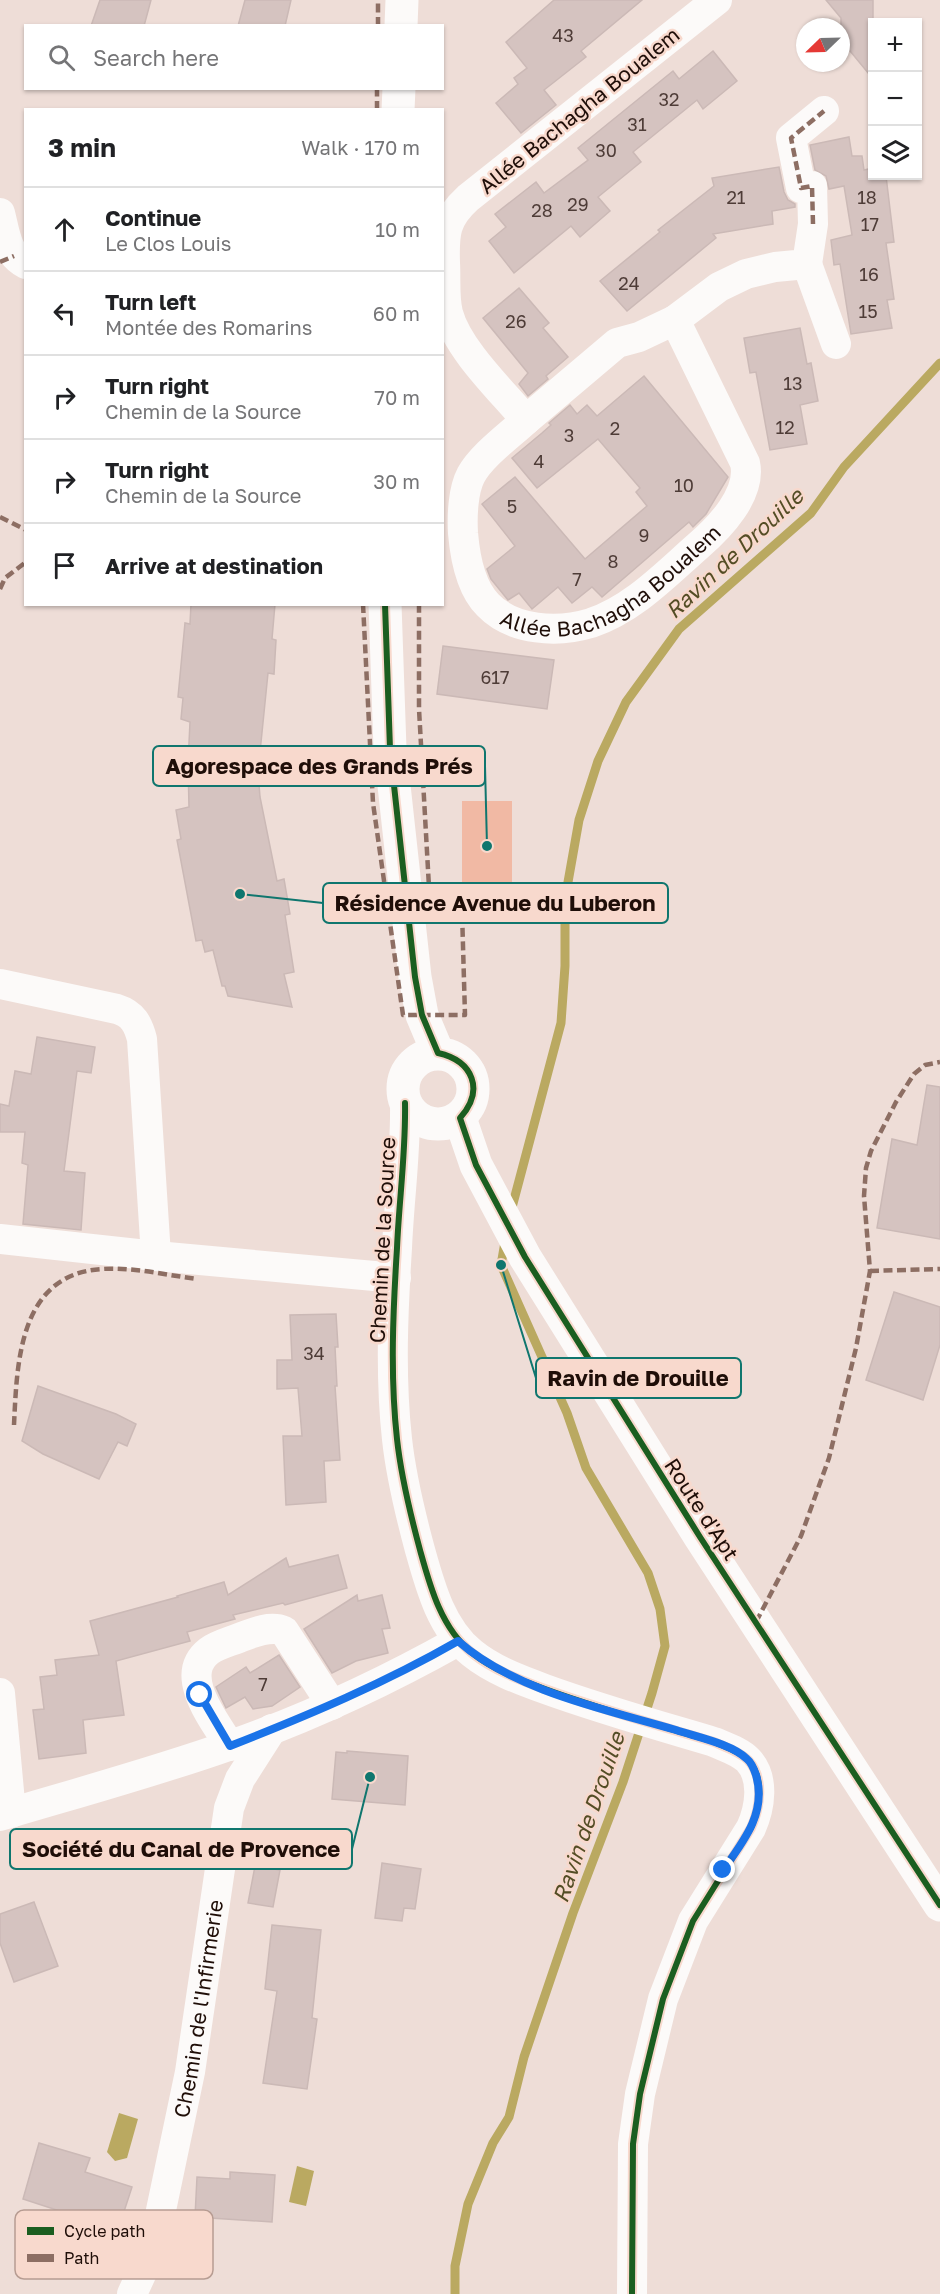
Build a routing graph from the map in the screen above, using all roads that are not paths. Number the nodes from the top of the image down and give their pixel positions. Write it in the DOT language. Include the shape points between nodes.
graph roads {
  1 [pos="402,0"];
  2 [pos="717,0"];
  3 [pos="401,24"];
  4 [pos="399,90"];
  5 [pos="398,108"];
  6 [pos="824,111"];
  7 [pos="0,213"];
  8 [pos="444,224"];
  9 [pos="24,263"];
  10 [pos="807,264"];
  11 [pos="445,312"];
  12 [pos="675,320"];
  13 [pos="836,344"];
  14 [pos="526,420"];
  15 [pos="386,606"];
  16 [pos="0,984"];
  17 [pos="427,1057"];
  18 [pos="431,1117"];
  19 [pos="0,1239"];
  20 [pos="156,1256"];
  21 [pos="396,1278"];
  22 [pos="458,1641"];
  23 [pos="0,1693"];
  24 [pos="332,1705"];
  25 [pos="272,1729"];
  26 [pos="230,1746"];
  27 [pos="5,1814"];
  28 [pos="940,1905"];
  29 [pos="161,2210"];
  30 [pos="139,2279"];
  31 [pos="132,2294"];
  32 [pos="632,2294"];
  1 -- 3 [label="main road"];
  2 -- 8 [label="street, Allée Bachagha Boualem" via="468,198"];
  4 -- 5 [label="main road"];
  6 -- 10 [label="street" via="791,138 801,188 812,186 813,224"];
  7 -- 9 [label="street" via="9,247"];
  8 -- 11 [label="street, Allée Bachagha Boualem"];
  10 -- 12 [label="street, Allée Bachagha Boualem" via="746,274 719,287"];
  10 -- 13 [label="street"];
  11 -- 14 [label="street, Allée Bachagha Boualem" via="464,347"];
  12 -- 14 [label="street, Allée Bachagha Boualem" via="610,347"];
  12 -- 14 [label="street, Allée Bachagha Boualem" via="745,463 746,483 713,533 627,606 591,623 543,628 516,622 488,605 472,577 463,524 468,483 478,466"];
  15 -- 17 [label="main road" via="390,749"];
  16 -- 20 [label="street" via="117,1009 135,1020 142,1039"];
  17 -- 18 [label="main road" via="408,1070 402,1091"];
  17 -- 18 [label="main road" via="451,1056 471,1074 474,1089 471,1102"];
  18 -- 21 [label="street, Chemin de la Source" via="405,1155"];
  18 -- 28 [label="main road, Route d'Apt" via="482,1178 525,1257 700,1537"];
  19 -- 20 [label="street"];
  20 -- 21 [label="street"];
  21 -- 22 [label="street, Chemin de la Source" via="393,1373 397,1438 409,1508 433,1594"];
  22 -- 24 [label="street" via="408,1670"];
  22 -- 32 [label="street, Chemin de la Source" via="491,1666 570,1698 714,1742 748,1759 760,1788 751,1828 693,1921 663,1999 640,2094 633,2144"];
  23 -- 27 [label="street"];
  24 -- 25 [label="street"];
  24 -- 26 [label="street" via="284,1631 267,1629 242,1637 206,1653 196,1675 198,1690"];
  25 -- 26 [label="street"];
  25 -- 29 [label="street, Chemin de l'Infirmerie" via="240,1779 229,1808 190,2072"];
  26 -- 27 [label="street"];
  30 -- 31 [label="street, Chemin de l'Infirmerie"];
}
